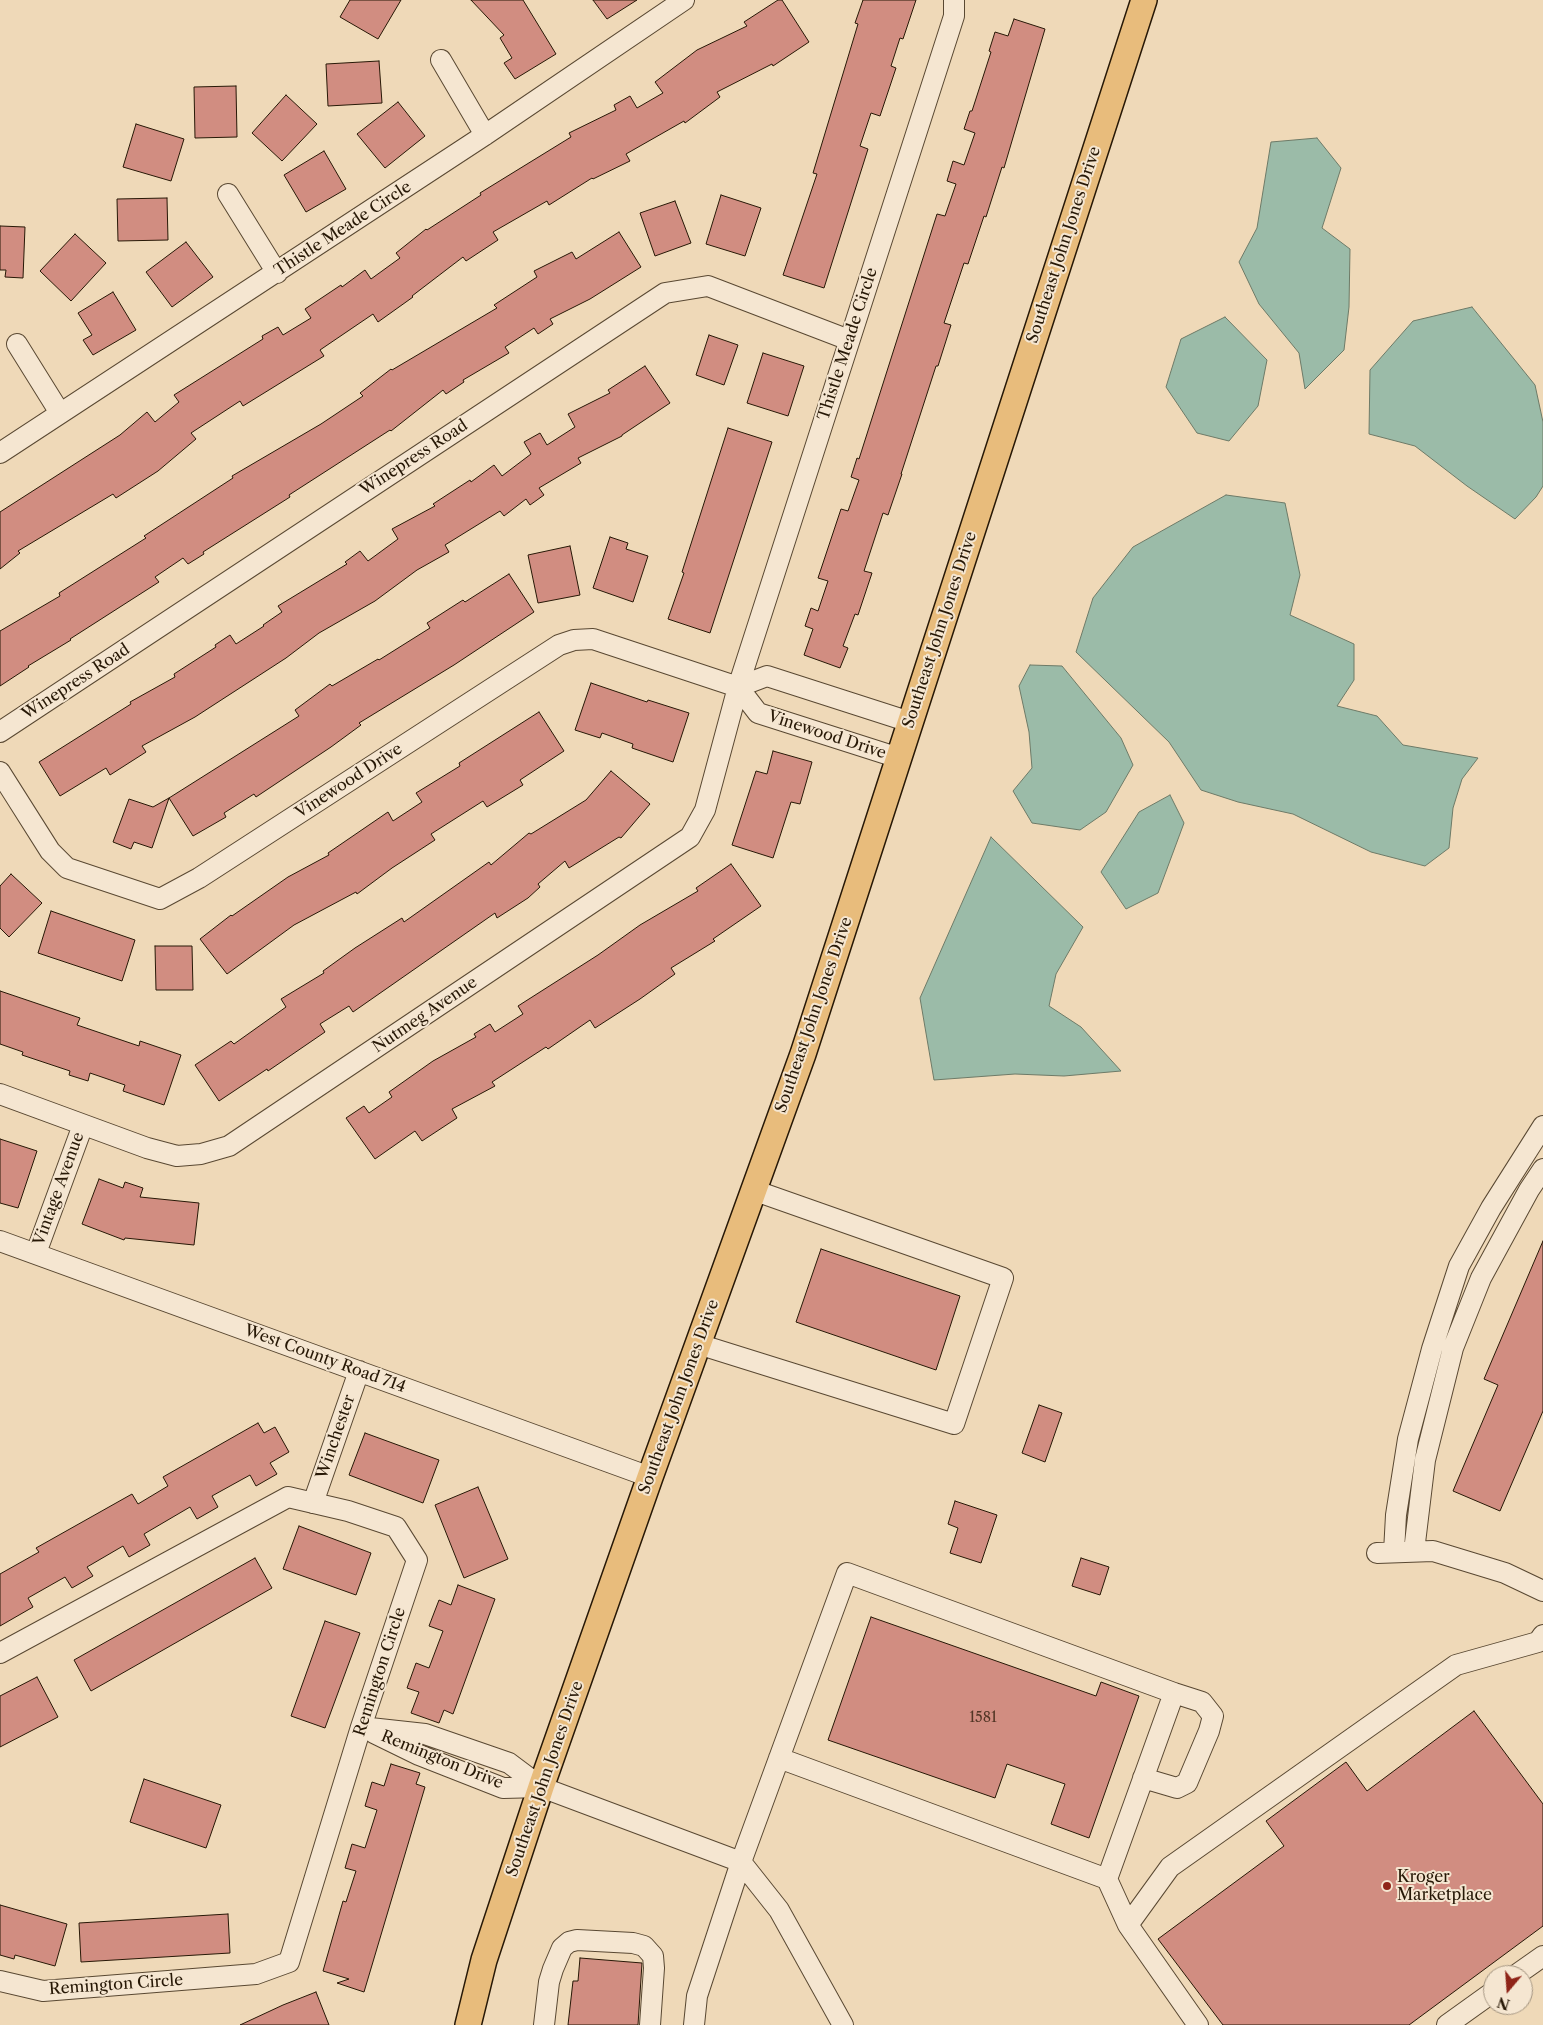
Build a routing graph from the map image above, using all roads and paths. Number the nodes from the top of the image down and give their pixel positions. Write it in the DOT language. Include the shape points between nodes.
graph roads {
  1 [pos="684,0"];
  2 [pos="954,0"];
  3 [pos="1144,0"];
  4 [pos="442,60"];
  5 [pos="485,135"];
  6 [pos="228,194"];
  7 [pos="277,272"];
  8 [pos="849,340"];
  9 [pos="17,344"];
  10 [pos="60,413"];
  11 [pos="0,453"];
  12 [pos="738,687"];
  13 [pos="910,722"];
  14 [pos="0,732"];
  15 [pos="899,758"];
  16 [pos="0,772"];
  17 [pos="0,1094"];
  18 [pos="83,1125"];
  19 [pos="1543,1126"];
  20 [pos="1543,1169"];
  21 [pos="754,1190"];
  22 [pos="0,1241"];
  23 [pos="36,1252"];
  24 [pos="698,1344"];
  25 [pos="359,1372"];
  26 [pos="650,1477"];
  27 [pos="313,1503"];
  28 [pos="1414,1552"];
  29 [pos="1543,1591"];
  30 [pos="1541,1642"];
  31 [pos="0,1653"];
  32 [pos="1174,1692"];
  33 [pos="361,1727"];
  34 [pos="779,1758"];
  35 [pos="1143,1778"];
  36 [pos="541,1787"];
  37 [pos="741,1862"];
  38 [pos="1107,1879"];
  39 [pos="1128,1925"];
  40 [pos="1543,1956"];
  41 [pos="1530,1965"];
  42 [pos="0,1981"];
  43 [pos="1483,1999"];
  44 [pos="468,2025"];
  45 [pos="544,2025"];
  46 [pos="650,2025"];
  47 [pos="694,2025"];
  48 [pos="844,2025"];
  49 [pos="1198,2025"];
  50 [pos="1447,2025"];
  1 -- 5 [label="street, Thistle Meade Circle"];
  2 -- 8 [label="street, Thistle Meade Circle" via="954,16"];
  3 -- 13 [label="main road, Southeast John Jones Drive"];
  4 -- 5 [label="street"];
  5 -- 7 [label="street, Thistle Meade Circle"];
  6 -- 7 [label="street"];
  7 -- 10 [label="street, Thistle Meade Circle"];
  8 -- 12 [label="street, Thistle Meade Circle"];
  8 -- 14 [label="street, Winepress Road" via="708,286 665,292"];
  9 -- 10 [label="street"];
  10 -- 11 [label="street, Thistle Meade Circle"];
  12 -- 13 [label="street" via="767,676"];
  12 -- 15 [label="street, Vinewood Drive" via="758,713"];
  12 -- 16 [label="street, Vinewood Drive" via="593,639 560,645 199,878 160,899 67,868 50,851"];
  12 -- 18 [label="street, Nutmeg Avenue" via="705,810 690,837 229,1146 177,1156"];
  13 -- 15 [label="main road, Southeast John Jones Drive"];
  15 -- 21 [label="main road, Southeast John Jones Drive" via="803,1054"];
  17 -- 18 [label="street, Nutmeg Avenue"];
  18 -- 23 [label="street, Vintage Avenue"];
  19 -- 28 [label="street" via="1459,1266 1432,1349 1408,1439 1396,1514 1385,1553"];
  20 -- 28 [label="street" via="1481,1278 1453,1348 1424,1460"];
  21 -- 24 [label="main road, Southeast John Jones Drive"];
  21 -- 24 [label="street" via="1004,1278 954,1424"];
  22 -- 23 [label="street, West County Road 714"];
  23 -- 25 [label="street, West County Road 714"];
  24 -- 26 [label="main road, Southeast John Jones Drive"];
  25 -- 26 [label="street, West County Road 714"];
  25 -- 27 [label="street, Winchester"];
  26 -- 36 [label="main road, Southeast John Jones Drive"];
  27 -- 31 [label="street, Remington Circle" via="288,1497"];
  27 -- 33 [label="street, Remington Circle" via="396,1526 417,1560"];
  28 -- 29 [label="street" via="1433,1551 1505,1572"];
  30 -- 39 [label="street" via="1456,1665 1170,1867"];
  32 -- 34 [label="street" via="848,1573"];
  32 -- 35 [label="street"];
  32 -- 35 [label="street" via="1202,1702 1213,1716 1209,1731 1188,1784 1177,1788"];
  33 -- 36 [label="street, Remington Drive" via="419,1755 503,1788"];
  33 -- 42 [label="street, Remington Circle" via="290,1962 256,1974 44,1991"];
  34 -- 37 [label="street"];
  34 -- 38 [label="street"];
  35 -- 38 [label="street"];
  36 -- 37 [label="street"];
  36 -- 44 [label="main road, Southeast John Jones Drive" via="484,1960"];
  37 -- 47 [label="street" via="697,1996"];
  37 -- 48 [label="street" via="779,1910"];
  38 -- 39 [label="street"];
  39 -- 49 [label="street"];
  40 -- 41 [label="street"];
  43 -- 50 [label="street"];
  45 -- 46 [label="street" via="547,1990 553,1969 562,1948 577,1940 633,1943 644,1946 653,1956"];
}
